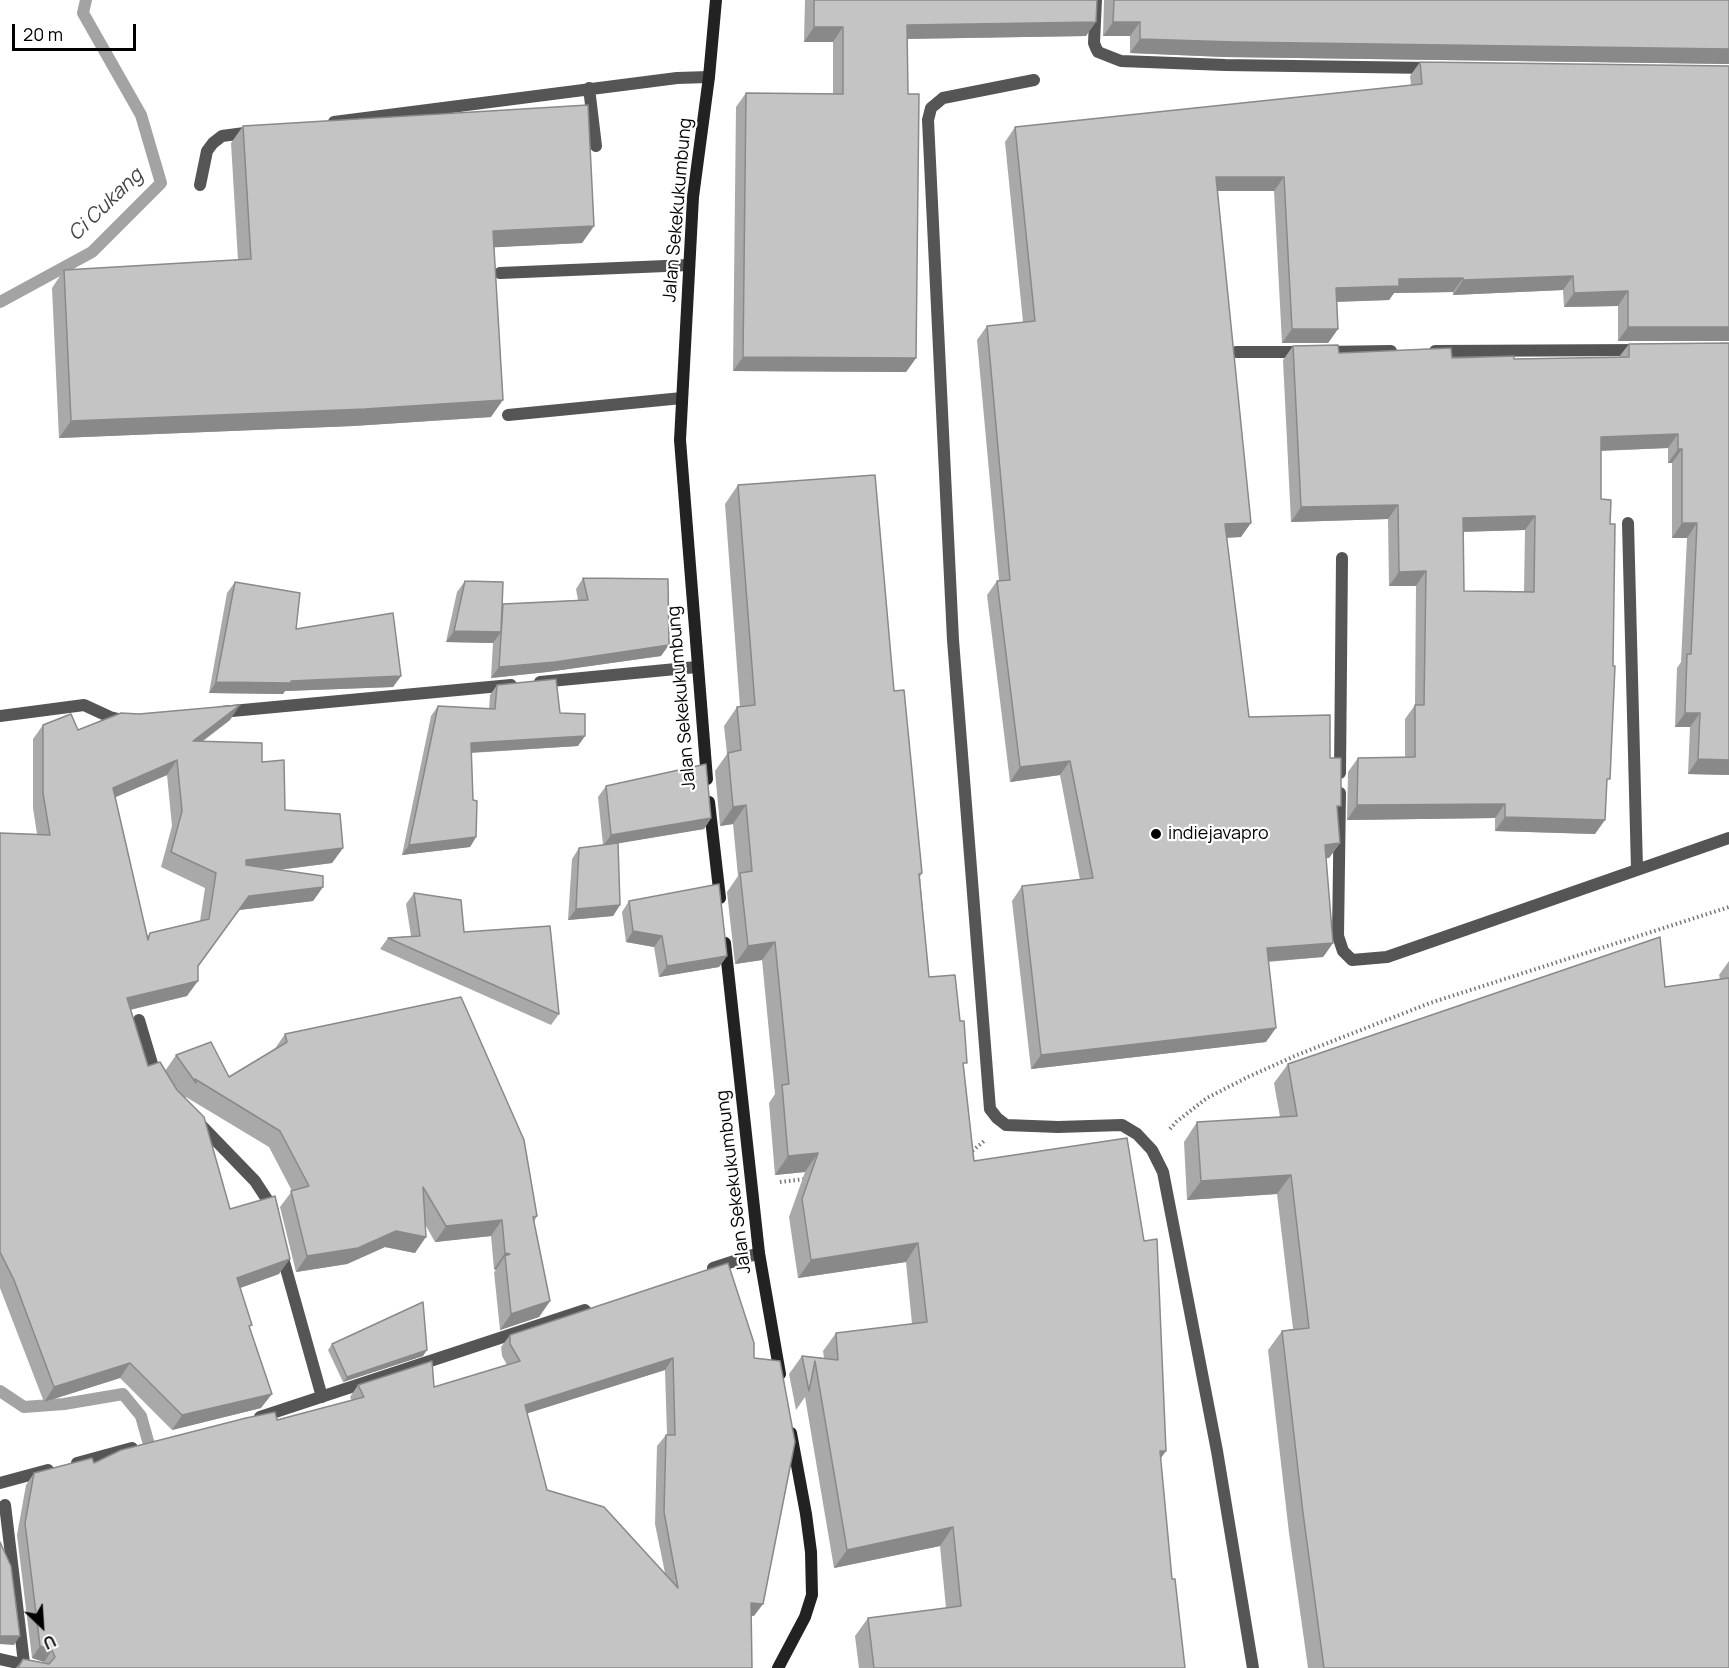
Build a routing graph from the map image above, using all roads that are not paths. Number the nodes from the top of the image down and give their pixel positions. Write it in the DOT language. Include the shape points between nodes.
graph roads {
  1 [pos="716,0"];
  2 [pos="1096,0"];
  3 [pos="1448,68"];
  4 [pos="709,77"];
  5 [pos="1034,80"];
  6 [pos="589,88"];
  7 [pos="317,124"];
  8 [pos="269,130"];
  9 [pos="596,146"];
  10 [pos="200,185"];
  11 [pos="689,265"];
  12 [pos="500,273"];
  13 [pos="1647,350"];
  14 [pos="1400,351"];
  15 [pos="1424,351"];
  16 [pos="1236,352"];
  17 [pos="682,398"];
  18 [pos="508,415"];
  19 [pos="1629,523"];
  20 [pos="1342,558"];
  21 [pos="698,667"];
  22 [pos="211,713"];
  23 [pos="0,716"];
  24 [pos="139,720"];
  25 [pos="1729,838"];
  26 [pos="1637,869"];
  27 [pos="721,910"];
  28 [pos="724,934"];
  29 [pos="139,1020"];
  30 [pos="168,1091"];
  31 [pos="190,1115"];
  32 [pos="759,1253"];
  33 [pos="703,1271"];
  34 [pos="602,1305"];
  35 [pos="783,1390"];
  36 [pos="322,1397"];
  37 [pos="248,1419"];
  38 [pos="789,1424"];
  39 [pos="148,1444"];
  40 [pos="0,1483"];
  41 [pos="5,1505"];
  42 [pos="0,1659"];
  43 [pos="24,1663"];
  44 [pos="39,1668"];
  45 [pos="778,1668"];
  46 [pos="1253,1668"];
  1 -- 4 [label="street, Jalan Sekekukumbung"];
  2 -- 3 [label="street" via="1096,48 1121,61"];
  4 -- 6 [label="street"];
  4 -- 11 [label="street, Jalan Sekekukumbung" via="693,197"];
  5 -- 46 [label="street" via="943,98 931,108 928,120 953,640 990,1109 1006,1125 1122,1125 1152,1150 1163,1172 1217,1451"];
  6 -- 7 [label="street"];
  6 -- 9 [label="street"];
  8 -- 10 [label="street" via="222,136 213,143 207,151"];
  11 -- 12 [label="street"];
  11 -- 17 [label="street, Jalan Sekekukumbung"];
  13 -- 15 [label="street"];
  14 -- 16 [label="street"];
  17 -- 18 [label="street"];
  17 -- 21 [label="street, Jalan Sekekukumbung" via="680,440"];
  19 -- 26 [label="street"];
  20 -- 26 [label="street" via="1338,936 1343,951 1352,960 1387,957"];
  21 -- 22 [label="street"];
  21 -- 27 [label="street, Jalan Sekekukumbung"];
  23 -- 24 [label="street" via="84,705 110,717"];
  25 -- 26 [label="street"];
  28 -- 32 [label="street, Jalan Sekekukumbung"];
  29 -- 30 [label="street" via="153,1067"];
  31 -- 36 [label="street" via="255,1181 272,1207"];
  32 -- 33 [label="street"];
  32 -- 35 [label="street, Jalan Sekekukumbung"];
  34 -- 36 [label="street"];
  36 -- 37 [label="street"];
  38 -- 45 [label="street" via="806,1514 812,1595"];
  39 -- 40 [label="street"];
  41 -- 43 [label="street"];
  42 -- 43 [label="street"];
  43 -- 44 [label="street"];
}
